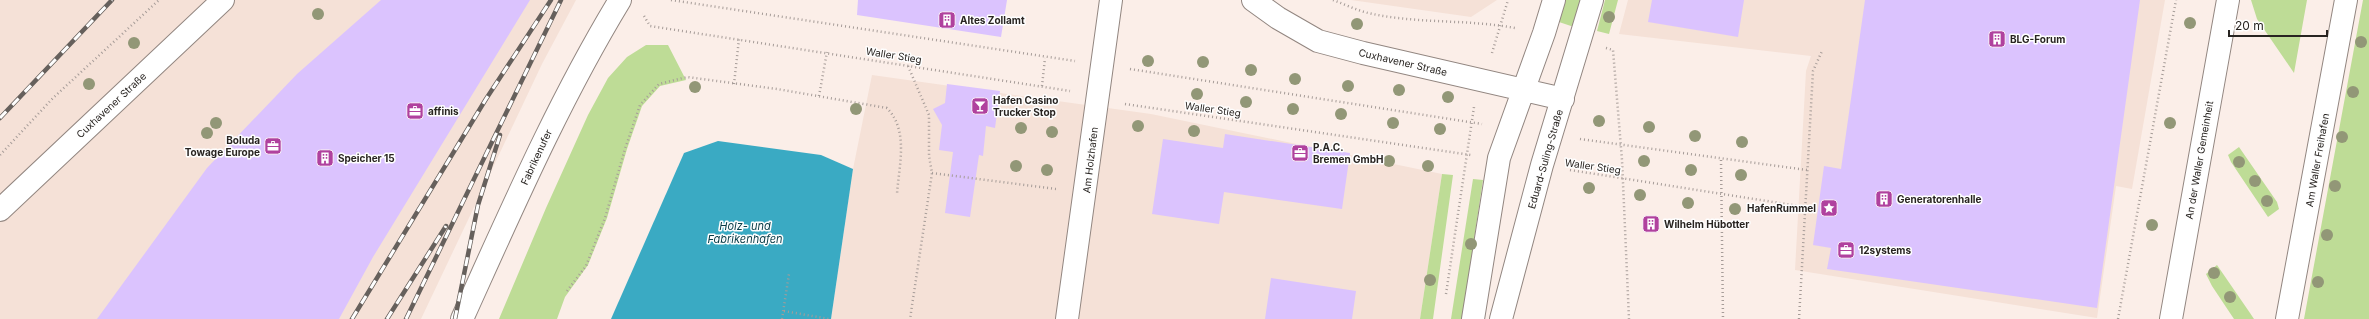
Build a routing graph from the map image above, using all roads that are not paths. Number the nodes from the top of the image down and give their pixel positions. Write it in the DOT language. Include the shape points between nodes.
graph roads {
  1 [pos="223,0"];
  2 [pos="620,0"];
  3 [pos="1112,0"];
  4 [pos="1253,0"];
  5 [pos="1554,0"];
  6 [pos="1592,0"];
  7 [pos="2228,0"];
  8 [pos="2346,0"];
  9 [pos="1524,91"];
  10 [pos="1563,99"];
  11 [pos="0,210"];
  12 [pos="462,319"];
  13 [pos="1067,319"];
  14 [pos="1473,319"];
  15 [pos="1501,319"];
  16 [pos="2171,319"];
  17 [pos="2287,319"];
  1 -- 11 [label="street, Cuxhavener Straße"];
  2 -- 12 [label="street, Fabrikenufer" via="594,42 548,130"];
  3 -- 13 [label="street, Am Holzhafen"];
  4 -- 9 [label="street, Cuxhavener Straße" via="1278,18 1318,40"];
  5 -- 9 [label="street"];
  6 -- 10 [label="street, Eduard-Suling-Straße"];
  7 -- 16 [label="street, An der Waller Gemeinheit"];
  8 -- 17 [label="street, Am Waller Freihafen"];
  9 -- 10 [label="street, Cuxhavener Straße"];
  9 -- 14 [label="street" via="1499,158"];
  10 -- 15 [label="street, Eduard-Suling-Straße" via="1542,165"];
}
